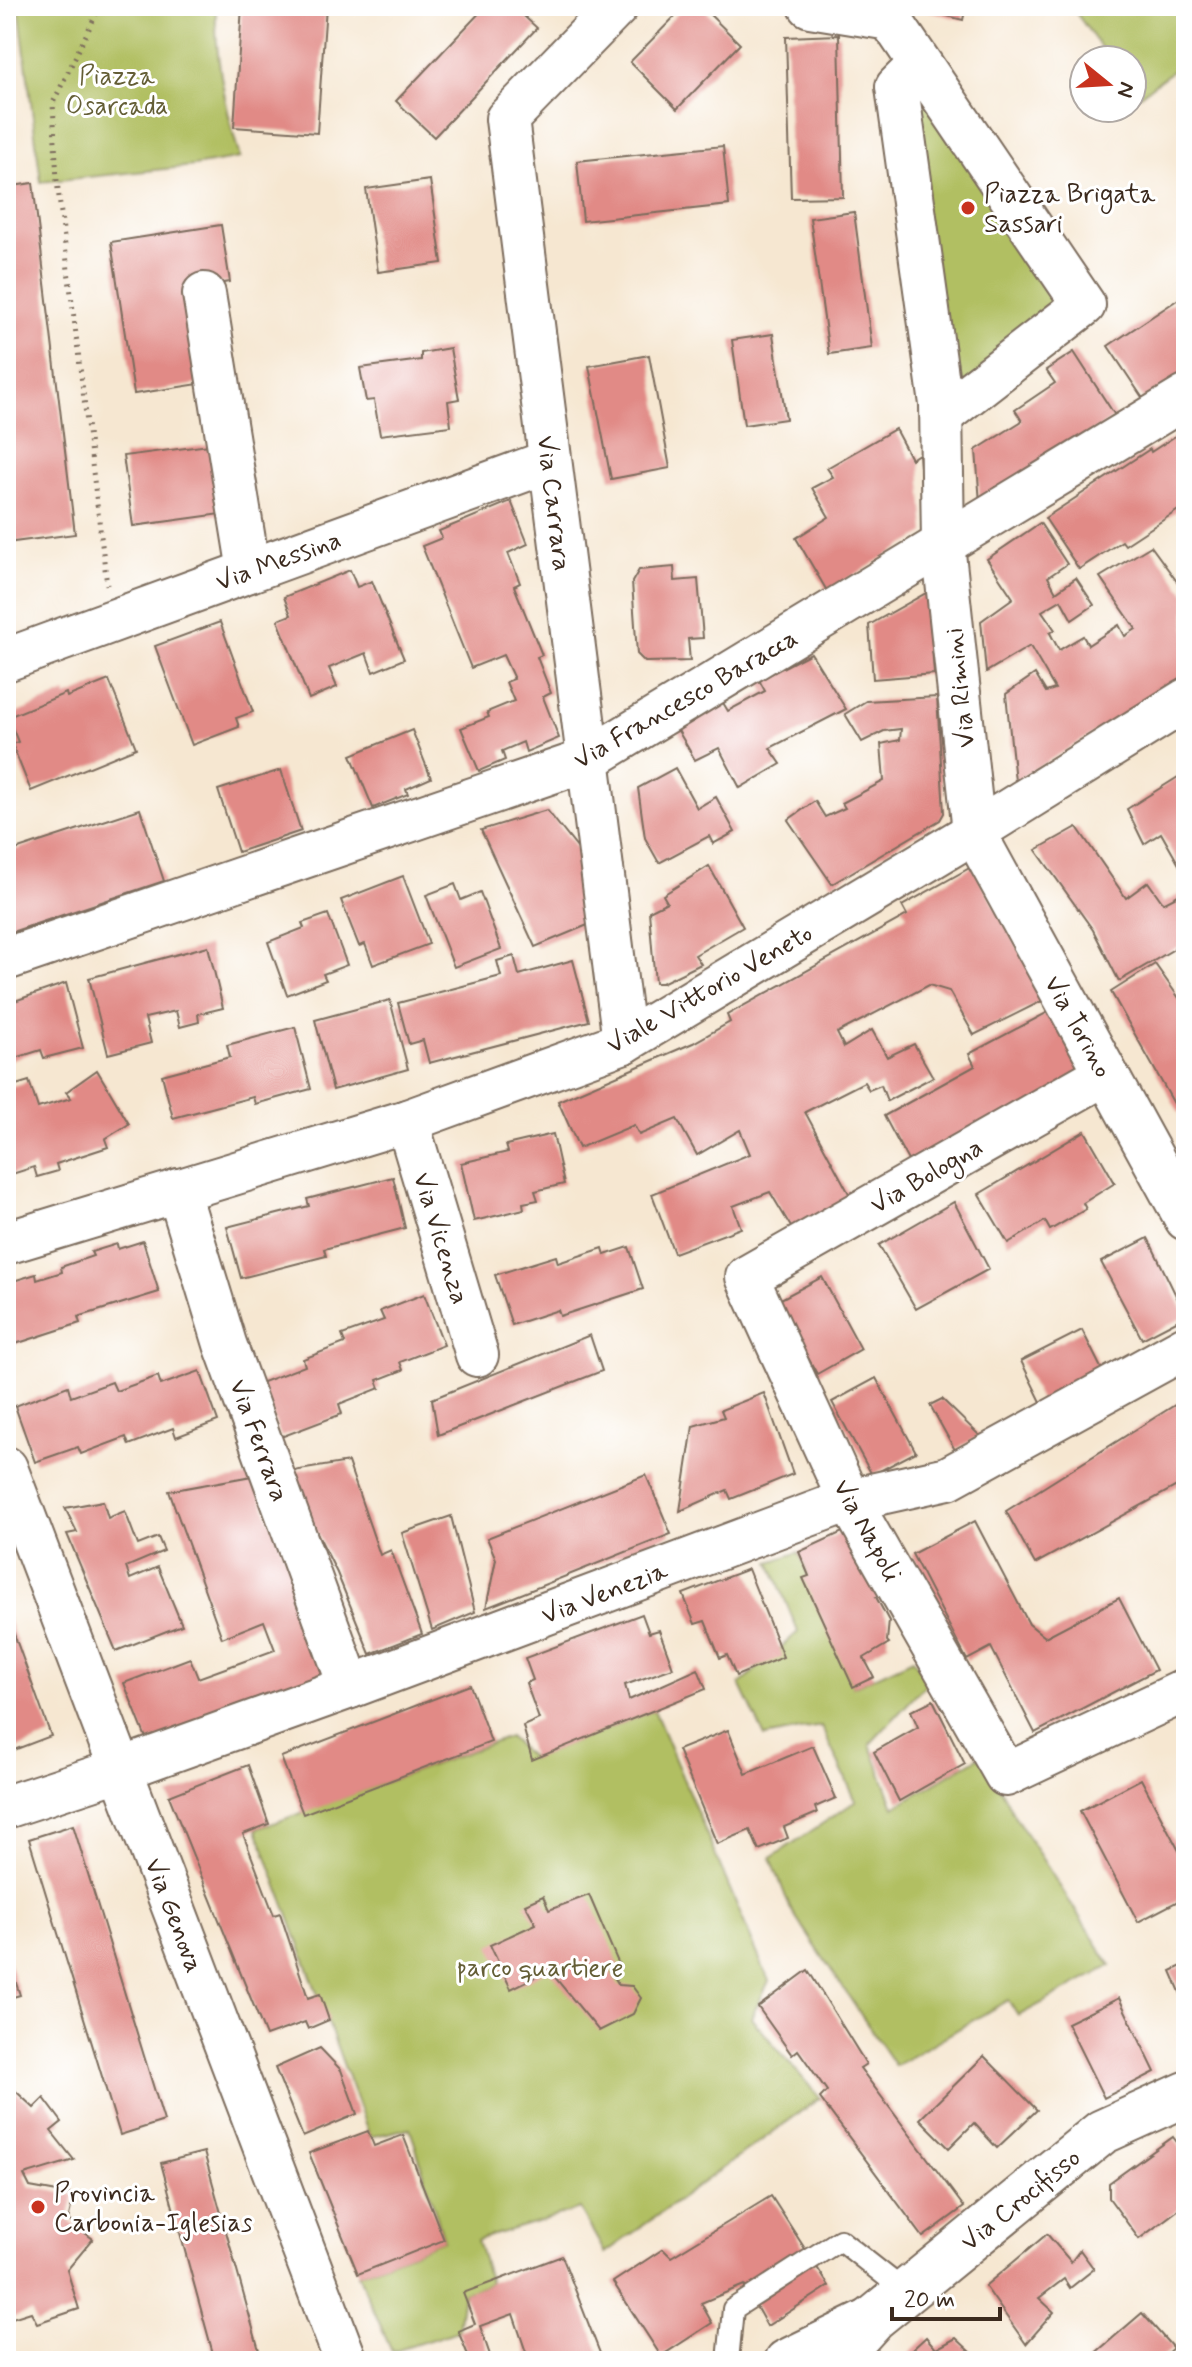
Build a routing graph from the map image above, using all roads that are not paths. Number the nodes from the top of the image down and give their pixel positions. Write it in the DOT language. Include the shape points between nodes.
graph roads {
  1 [pos="617,6"];
  2 [pos="810,6"];
  3 [pos="920,64"];
  4 [pos="204,294"];
  5 [pos="1186,397"];
  6 [pos="942,415"];
  7 [pos="550,461"];
  8 [pos="943,544"];
  9 [pos="249,571"];
  10 [pos="6,660"];
  11 [pos="1185,702"];
  12 [pos="587,760"];
  13 [pos="974,832"];
  14 [pos="6,959"];
  15 [pos="624,1042"];
  16 [pos="1105,1074"];
  17 [pos="407,1121"];
  18 [pos="178,1190"];
  19 [pos="1186,1219"];
  20 [pos="6,1243"];
  21 [pos="747,1277"];
  22 [pos="1186,1347"];
  23 [pos="477,1355"];
  24 [pos="6,1468"];
  25 [pos="849,1500"];
  26 [pos="350,1687"];
  27 [pos="1186,1690"];
  28 [pos="119,1770"];
  29 [pos="6,1807"];
  30 [pos="1186,2094"];
  31 [pos="890,2305"];
  32 [pos="346,2361"];
  33 [pos="728,2361"];
  34 [pos="786,2361"];
  35 [pos="835,2361"];
  1 -- 7 [label="street, Via Carrara" via="507,119"];
  2 -- 3 [label="street" via="890,19"];
  3 -- 6 [label="street" via="897,87"];
  3 -- 6 [label="street" via="1084,305"];
  4 -- 9 [label="street"];
  5 -- 8 [label="street, Via Francesco Baracca"];
  6 -- 8 [label="street, Via Rimini"];
  7 -- 9 [label="street, Via Messina"];
  7 -- 12 [label="street, Via Carrara"];
  8 -- 12 [label="street, Via Francesco Baracca"];
  8 -- 13 [label="street, Via Rimini"];
  9 -- 10 [label="street, Via Messina"];
  11 -- 13 [label="street, Viale Vittorio Veneto"];
  12 -- 14 [label="street, Via Francesco Baracca"];
  12 -- 15 [label="street, Via Carrara"];
  13 -- 15 [label="street, Viale Vittorio Veneto"];
  13 -- 16 [label="street, Via Torino"];
  15 -- 17 [label="street, Viale Vittorio Veneto"];
  16 -- 19 [label="street, Via Torino"];
  16 -- 21 [label="street, Via Bologna"];
  17 -- 18 [label="street, Viale Vittorio Veneto"];
  17 -- 23 [label="street, Via Vicenza"];
  18 -- 20 [label="street, Viale Vittorio Veneto"];
  18 -- 26 [label="street, Via Ferrara" via="225,1344"];
  21 -- 25 [label="street, Via Napoli"];
  22 -- 25 [label="street, Via Venezia" via="948,1478"];
  24 -- 28 [label="street, Via Genova"];
  25 -- 26 [label="street, Via Venezia"];
  25 -- 27 [label="street, Via Napoli" via="1006,1775"];
  26 -- 28 [label="street, Via Venezia"];
  28 -- 29 [label="street, Via Venezia"];
  28 -- 32 [label="street, Via Genova"];
  30 -- 31 [label="street, Via Crocifisso" via="1102,2132"];
  31 -- 33 [label="lane" via="840,2240 733,2309"];
  31 -- 34 [label="street"];
  31 -- 35 [label="street, Via Crocifisso"];
}
